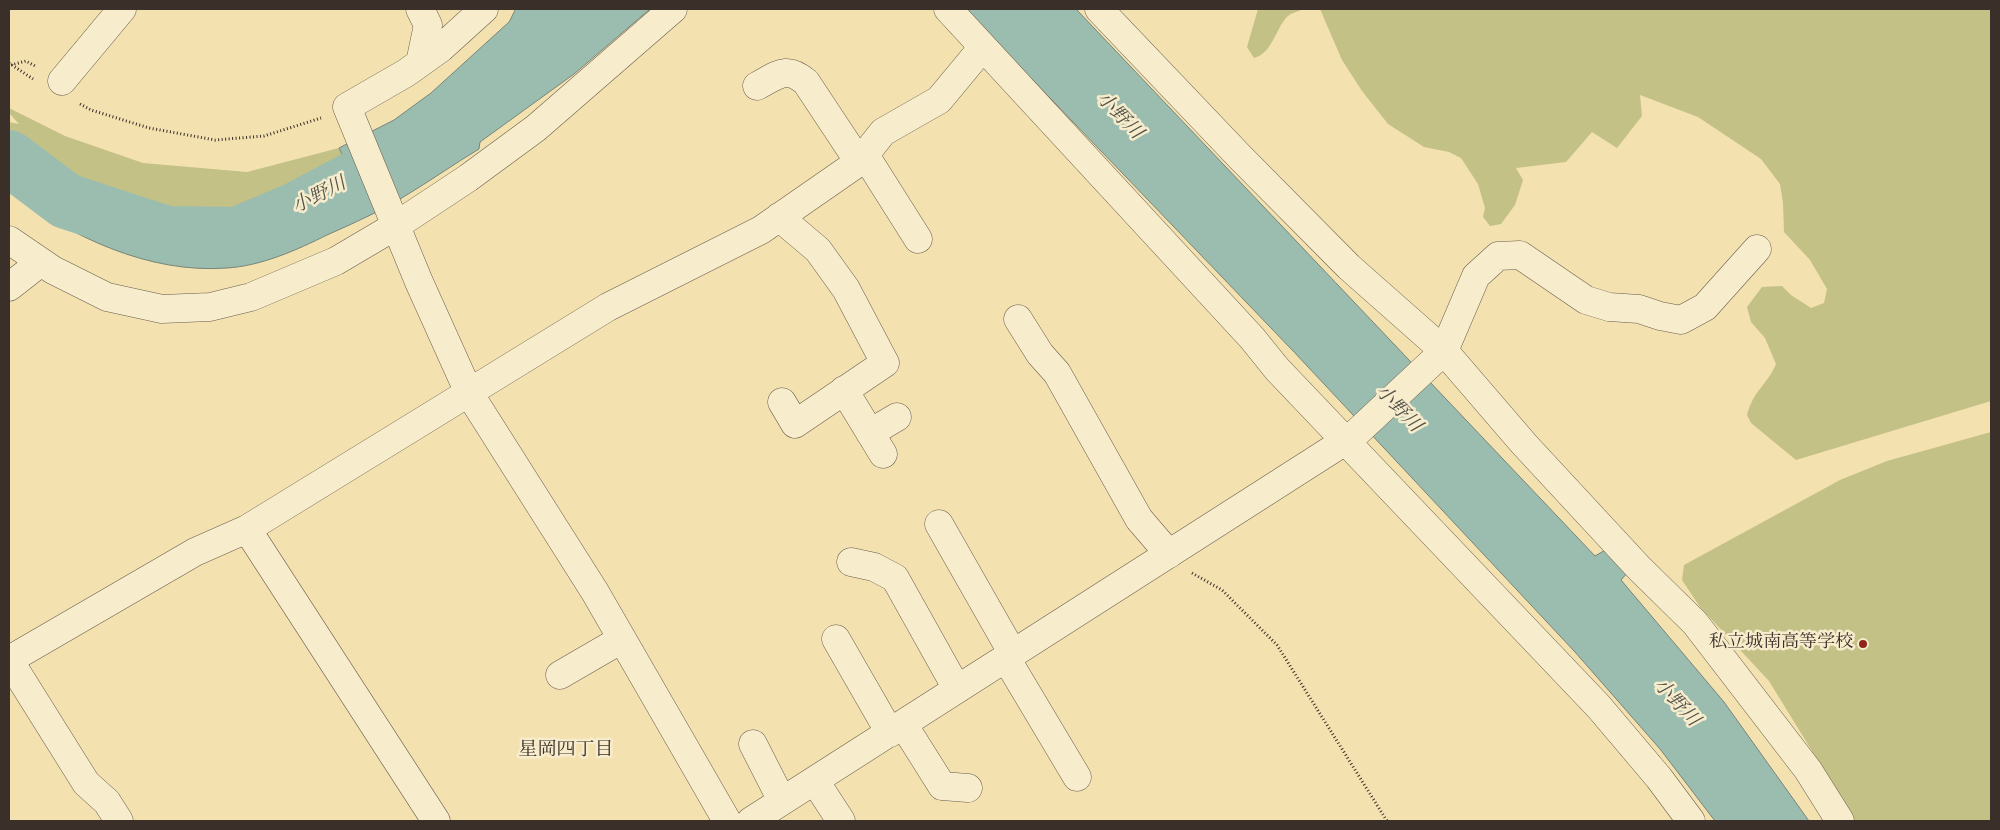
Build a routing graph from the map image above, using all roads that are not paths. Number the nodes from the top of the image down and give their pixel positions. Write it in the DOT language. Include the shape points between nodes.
graph roads {
  1 [pos="122,9"];
  2 [pos="420,9"];
  3 [pos="484,9"];
  4 [pos="673,9"];
  5 [pos="948,9"];
  6 [pos="1099,9"];
  7 [pos="983,47"];
  8 [pos="420,63"];
  9 [pos="757,86"];
  10 [pos="57,88"];
  11 [pos="862,159"];
  12 [pos="780,217"];
  13 [pos="394,219"];
  14 [pos="918,239"];
  15 [pos="9,240"];
  16 [pos="1758,249"];
  17 [pos="41,262"];
  18 [pos="9,287"];
  19 [pos="1018,319"];
  20 [pos="1438,356"];
  21 [pos="844,390"];
  22 [pos="470,393"];
  23 [pos="782,402"];
  24 [pos="897,417"];
  25 [pos="1349,439"];
  26 [pos="939,524"];
  27 [pos="246,529"];
  28 [pos="1169,554"];
  29 [pos="851,562"];
  30 [pos="622,639"];
  31 [pos="836,639"];
  32 [pos="12,652"];
  33 [pos="1009,656"];
  34 [pos="560,675"];
  35 [pos="958,689"];
  36 [pos="896,728"];
  37 [pos="753,744"];
  38 [pos="1077,777"];
  39 [pos="815,780"];
  40 [pos="968,788"];
  41 [pos="782,801"];
  42 [pos="119,821"];
  43 [pos="436,821"];
  44 [pos="728,821"];
  45 [pos="751,821"];
  46 [pos="841,821"];
  47 [pos="1691,821"];
  48 [pos="1840,821"];
  1 -- 10 [label="street"];
  2 -- 8 [label="street" via="428,25"];
  3 -- 8 [label="street" via="442,48"];
  4 -- 13 [label="street" via="536,128 468,178"];
  5 -- 7 [label="street"];
  6 -- 20 [label="street" via="1240,157"];
  7 -- 11 [label="street" via="939,100 883,132"];
  7 -- 25 [label="street"];
  8 -- 13 [label="street" via="350,116"];
  9 -- 11 [label="street" via="784,72 795,74 806,82"];
  11 -- 12 [label="street"];
  11 -- 14 [label="street"];
  12 -- 21 [label="street" via="818,250 846,288 884,363"];
  12 -- 22 [label="street" via="761,230 608,307"];
  13 -- 17 [label="street" via="336,260 251,297 210,306 162,309 107,297"];
  13 -- 22 [label="street"];
  15 -- 17 [label="street"];
  16 -- 20 [label="street" via="1705,307 1681,320 1586,300 1520,255 1498,256 1476,276"];
  17 -- 18 [label="street"];
  19 -- 28 [label="street" via="1040,354 1058,373 1138,519"];
  20 -- 25 [label="street"];
  20 -- 48 [label="street" via="1695,623 1808,770"];
  21 -- 23 [label="street" via="795,424"];
  21 -- 24 [label="street" via="876,443"];
  22 -- 27 [label="street"];
  22 -- 30 [label="street"];
  25 -- 28 [label="street"];
  25 -- 47 [label="street" via="1599,706"];
  26 -- 33 [label="street"];
  27 -- 32 [label="street" via="195,552"];
  27 -- 43 [label="street"];
  28 -- 33 [label="street"];
  29 -- 35 [label="street" via="874,567 895,578"];
  30 -- 34 [label="street"];
  30 -- 44 [label="street"];
  31 -- 36 [label="street"];
  32 -- 42 [label="street" via="86,783 107,802"];
  33 -- 35 [label="street"];
  33 -- 38 [label="street"];
  35 -- 36 [label="street"];
  36 -- 39 [label="street"];
  36 -- 40 [label="street" via="942,786"];
  37 -- 41 [label="street"];
  39 -- 41 [label="street"];
  39 -- 46 [label="street"];
  41 -- 45 [label="street"];
}
